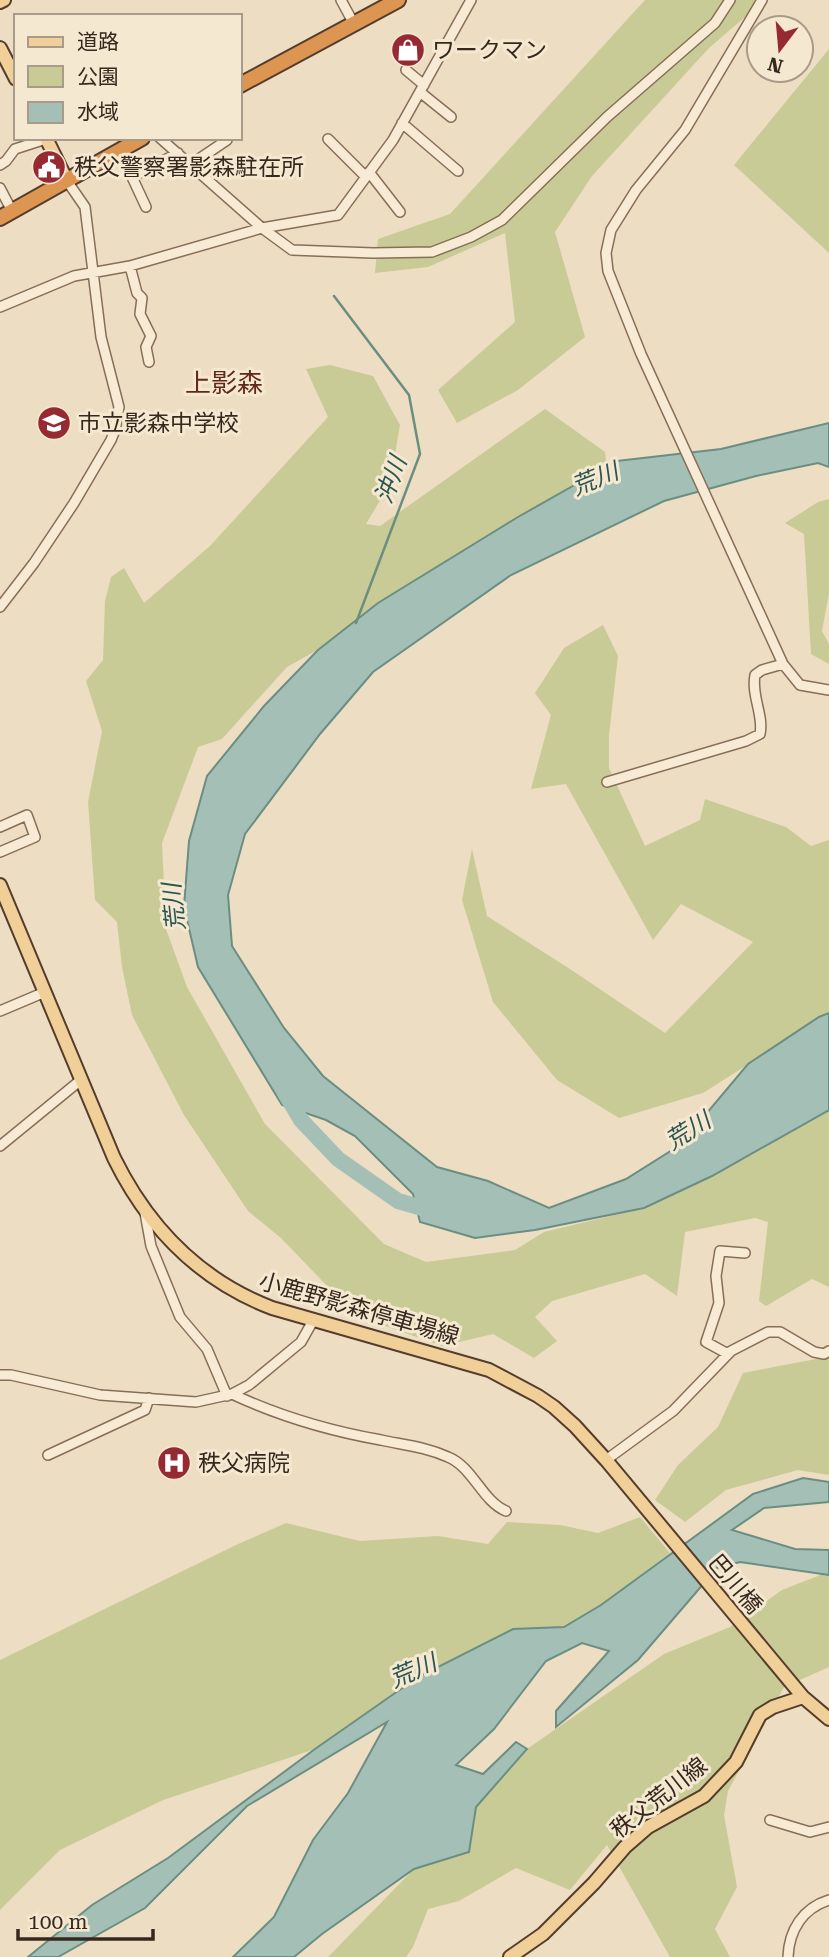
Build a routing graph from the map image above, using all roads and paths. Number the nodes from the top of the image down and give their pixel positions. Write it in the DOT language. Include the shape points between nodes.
graph roads {
  1 [pos="341,0"];
  2 [pos="398,0"];
  3 [pos="471,0"];
  4 [pos="730,0"];
  5 [pos="762,0"];
  6 [pos="354,24"];
  7 [pos="0,48"];
  8 [pos="406,70"];
  9 [pos="14,75"];
  10 [pos="242,84"];
  11 [pos="422,89"];
  12 [pos="451,117"];
  13 [pos="402,123"];
  14 [pos="328,139"];
  15 [pos="43,140"];
  16 [pos="46,140"];
  17 [pos="139,140"];
  18 [pos="162,140"];
  19 [pos="227,141"];
  20 [pos="178,153"];
  21 [pos="190,164"];
  22 [pos="0,165"];
  23 [pos="458,171"];
  24 [pos="367,174"];
  25 [pos="67,181"];
  26 [pos="0,188"];
  27 [pos="146,207"];
  28 [pos="400,212"];
  29 [pos="6,215"];
  30 [pos="262,229"];
  31 [pos="130,266"];
  32 [pos="93,272"];
  33 [pos="0,307"];
  34 [pos="149,362"];
  35 [pos="0,607"];
  36 [pos="783,664"];
  37 [pos="829,690"];
  38 [pos="607,782"];
  39 [pos="0,827"];
  40 [pos="0,852"];
  41 [pos="0,885"];
  42 [pos="45,992"];
  43 [pos="0,1011"];
  44 [pos="82,1079"];
  45 [pos="0,1146"];
  46 [pos="145,1213"];
  47 [pos="745,1252"];
  48 [pos="314,1320"];
  49 [pos="829,1351"];
  50 [pos="728,1354"];
  51 [pos="0,1375"];
  52 [pos="230,1395"];
  53 [pos="149,1398"];
  54 [pos="48,1455"];
  55 [pos="606,1460"];
  56 [pos="643,1507"];
  57 [pos="506,1511"];
  58 [pos="799,1693"];
  59 [pos="829,1719"];
  60 [pos="770,1820"];
  61 [pos="829,1827"];
  62 [pos="829,1900"];
  63 [pos="510,1957"];
  64 [pos="788,1957"];
  1 -- 6 [label="street"];
  2 -- 6 [label="highway"];
  3 -- 11 [label="street"];
  4 -- 30 [label="street" via="715,23 607,117 519,204 471,237 432,252 318,253 292,250"];
  5 -- 36 [label="street" via="685,130 636,190 611,230 606,253 608,271 641,354"];
  6 -- 10 [label="highway"];
  7 -- 9 [label="main road"];
  8 -- 11 [label="street"];
  11 -- 12 [label="street"];
  11 -- 13 [label="street"];
  13 -- 23 [label="street"];
  13 -- 24 [label="street"];
  14 -- 24 [label="street"];
  15 -- 22 [label="street" via="15,149"];
  16 -- 25 [label="main road"];
  17 -- 25 [label="highway"];
  18 -- 20 [label="street"];
  19 -- 21 [label="street"];
  20 -- 21 [label="street"];
  20 -- 27 [label="street" via="132,177"];
  21 -- 30 [label="street"];
  24 -- 28 [label="street"];
  24 -- 30 [label="street" via="338,215"];
  25 -- 29 [label="highway"];
  25 -- 32 [label="street" via="85,207"];
  26 -- 29 [label="street"];
  30 -- 31 [label="street"];
  31 -- 32 [label="street"];
  31 -- 34 [label="street" via="151,336 146,347"];
  32 -- 33 [label="street"];
  32 -- 35 [label="street" via="101,337 119,407 116,429 74,503"];
  36 -- 37 [label="street" via="800,685"];
  36 -- 38 [label="street" via="755,676 760,734"];
  39 -- 40 [label="street" via="27,815 35,836"];
  41 -- 42 [label="main road, 小鹿野影森停車場線"];
  42 -- 43 [label="street"];
  42 -- 44 [label="main road, 小鹿野影森停車場線"];
  44 -- 45 [label="street"];
  44 -- 46 [label="main road, 小鹿野影森停車場線" via="114,1158"];
  46 -- 48 [label="main road, 小鹿野影森停車場線" via="190,1261 220,1282 246,1298"];
  46 -- 52 [label="street" via="151,1246 180,1317 207,1349"];
  47 -- 50 [label="street" via="720,1251 716,1276 719,1303 706,1342"];
  48 -- 52 [label="street" via="301,1342"];
  48 -- 55 [label="main road, 小鹿野影森停車場線" via="489,1370 512,1381 554,1407"];
  49 -- 50 [label="street" via="814,1352 780,1332 768,1332"];
  50 -- 55 [label="street" via="673,1412"];
  51 -- 53 [label="street" via="100,1395"];
  52 -- 53 [label="street" via="196,1402"];
  52 -- 57 [label="street" via="264,1409 452,1458"];
  53 -- 54 [label="street" via="145,1410"];
  55 -- 56 [label="main road, 小鹿野影森停車場線"];
  56 -- 58 [label="main road, 巴川橋"];
  58 -- 59 [label="main road"];
  58 -- 63 [label="main road, 秩父荒川線" via="760,1715 736,1762 704,1796 648,1827 543,1934"];
  60 -- 61 [label="street" via="810,1832"];
  62 -- 64 [label="street" via="804,1913 794,1930"];
}
